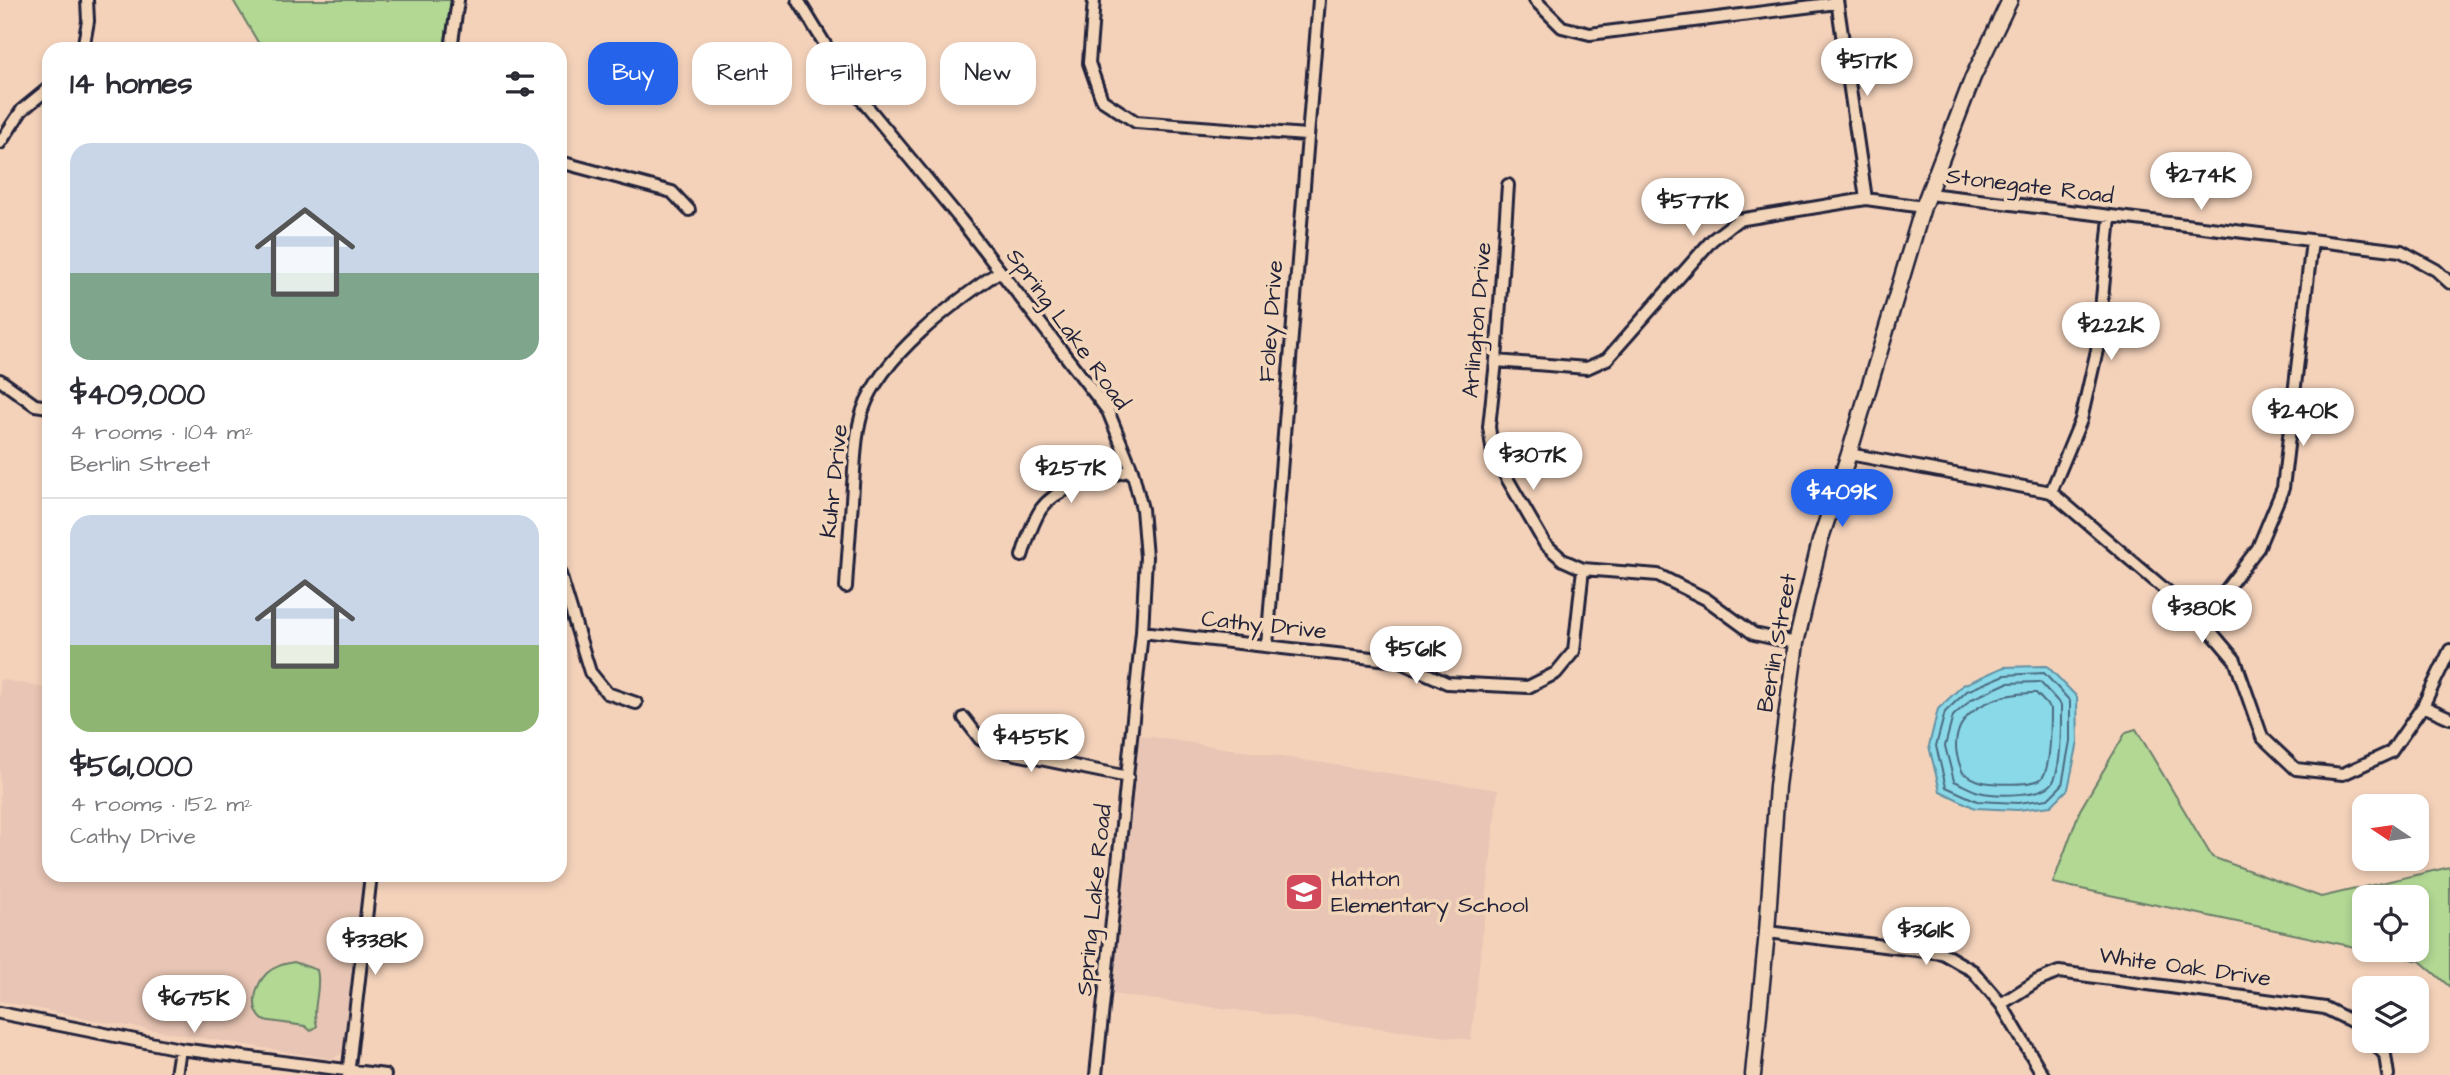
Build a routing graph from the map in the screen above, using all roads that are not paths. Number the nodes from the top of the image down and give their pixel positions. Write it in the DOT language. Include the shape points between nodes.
graph roads {
  1 [pos="87,0"];
  2 [pos="458,0"];
  3 [pos="798,0"];
  4 [pos="1094,0"];
  5 [pos="1318,0"];
  6 [pos="1535,0"];
  7 [pos="2011,0"];
  8 [pos="1837,2"];
  9 [pos="84,42"];
  10 [pos="452,42"];
  11 [pos="42,94"];
  12 [pos="1306,135"];
  13 [pos="0,143"];
  14 [pos="567,164"];
  15 [pos="1508,185"];
  16 [pos="1866,199"];
  17 [pos="1926,200"];
  18 [pos="689,210"];
  19 [pos="2110,217"];
  20 [pos="2312,241"];
  21 [pos="1000,271"];
  22 [pos="2450,283"];
  23 [pos="1496,361"];
  24 [pos="0,380"];
  25 [pos="42,406"];
  26 [pos="1849,454"];
  27 [pos="1132,470"];
  28 [pos="2051,492"];
  29 [pos="1023,556"];
  30 [pos="1584,569"];
  31 [pos="846,586"];
  32 [pos="567,597"];
  33 [pos="2202,621"];
  34 [pos="1142,632"];
  35 [pos="1796,643"];
  36 [pos="1267,646"];
  37 [pos="2450,650"];
  38 [pos="636,704"];
  39 [pos="2423,706"];
  40 [pos="964,718"];
  41 [pos="2450,718"];
  42 [pos="1128,777"];
  43 [pos="371,882"];
  44 [pos="1767,932"];
  45 [pos="2001,1004"];
  46 [pos="0,1013"];
  47 [pos="2352,1022"];
  48 [pos="180,1049"];
  49 [pos="2383,1053"];
  50 [pos="348,1073"];
  51 [pos="176,1075"];
  52 [pos="385,1075"];
  53 [pos="1096,1075"];
  54 [pos="1753,1075"];
  55 [pos="2043,1075"];
  56 [pos="2388,1075"];
  1 -- 9 [label="street"];
  2 -- 10 [label="street"];
  3 -- 21 [label="street, Spring Lake Road" via="851,87"];
  4 -- 12 [label="street" via="1089,63 1102,100 1136,122"];
  5 -- 12 [label="street, Foley Drive"];
  6 -- 8 [label="street" via="1562,27 1590,34"];
  7 -- 17 [label="main road, Berlin Street" via="1973,78"];
  8 -- 16 [label="street"];
  11 -- 13 [label="street" via="22,110"];
  12 -- 36 [label="street, Foley Drive"];
  14 -- 18 [label="street" via="672,192"];
  15 -- 23 [label="street, Arlington Drive"];
  16 -- 17 [label="street, Stonegate Road"];
  16 -- 23 [label="street, Stonegate Road" via="1738,220 1712,240 1607,359 1587,368"];
  17 -- 19 [label="street, Stonegate Road"];
  17 -- 26 [label="main road, Berlin Street"];
  19 -- 20 [label="street, Stonegate Road"];
  19 -- 28 [label="street" via="2097,350 2081,420"];
  20 -- 22 [label="street, Stonegate Road" via="2401,251"];
  20 -- 33 [label="street" via="2283,488 2258,548"];
  21 -- 27 [label="street, Spring Lake Road" via="1108,411"];
  21 -- 31 [label="street, Kuhr Drive" via="950,305 877,380 856,438"];
  23 -- 30 [label="street, Arlington Drive" via="1489,427 1493,454 1545,544 1563,560"];
  24 -- 25 [label="street"];
  26 -- 28 [label="street"];
  26 -- 35 [label="main road, Berlin Street" via="1820,541"];
  27 -- 29 [label="street" via="1061,492 1042,508"];
  27 -- 34 [label="street, Spring Lake Road" via="1142,509 1146,557"];
  28 -- 33 [label="street"];
  30 -- 35 [label="street, Arlington Drive" via="1658,575 1706,599 1754,634"];
  30 -- 36 [label="street, Cathy Drive" via="1574,651 1556,673 1528,687 1447,683 1398,661"];
  32 -- 38 [label="street" via="590,672 607,693"];
  33 -- 39 [label="street" via="2235,660 2262,737 2295,769 2343,774 2390,752"];
  34 -- 36 [label="street, Cathy Drive"];
  34 -- 42 [label="street, Spring Lake Road"];
  35 -- 44 [label="main road, Berlin Street" via="1777,786"];
  37 -- 39 [label="street"];
  39 -- 41 [label="street"];
  40 -- 42 [label="street" via="980,739 1006,752"];
  42 -- 53 [label="street, Spring Lake Road"];
  43 -- 50 [label="street"];
  44 -- 45 [label="street" via="1942,953 1973,971"];
  44 -- 54 [label="main road, Berlin Street"];
  45 -- 47 [label="street, White Oak Drive" via="2059,972 2325,1008"];
  45 -- 55 [label="street"];
  46 -- 48 [label="street"];
  48 -- 50 [label="street"];
  48 -- 51 [label="street"];
  49 -- 56 [label="street"];
  50 -- 52 [label="street"];
}
